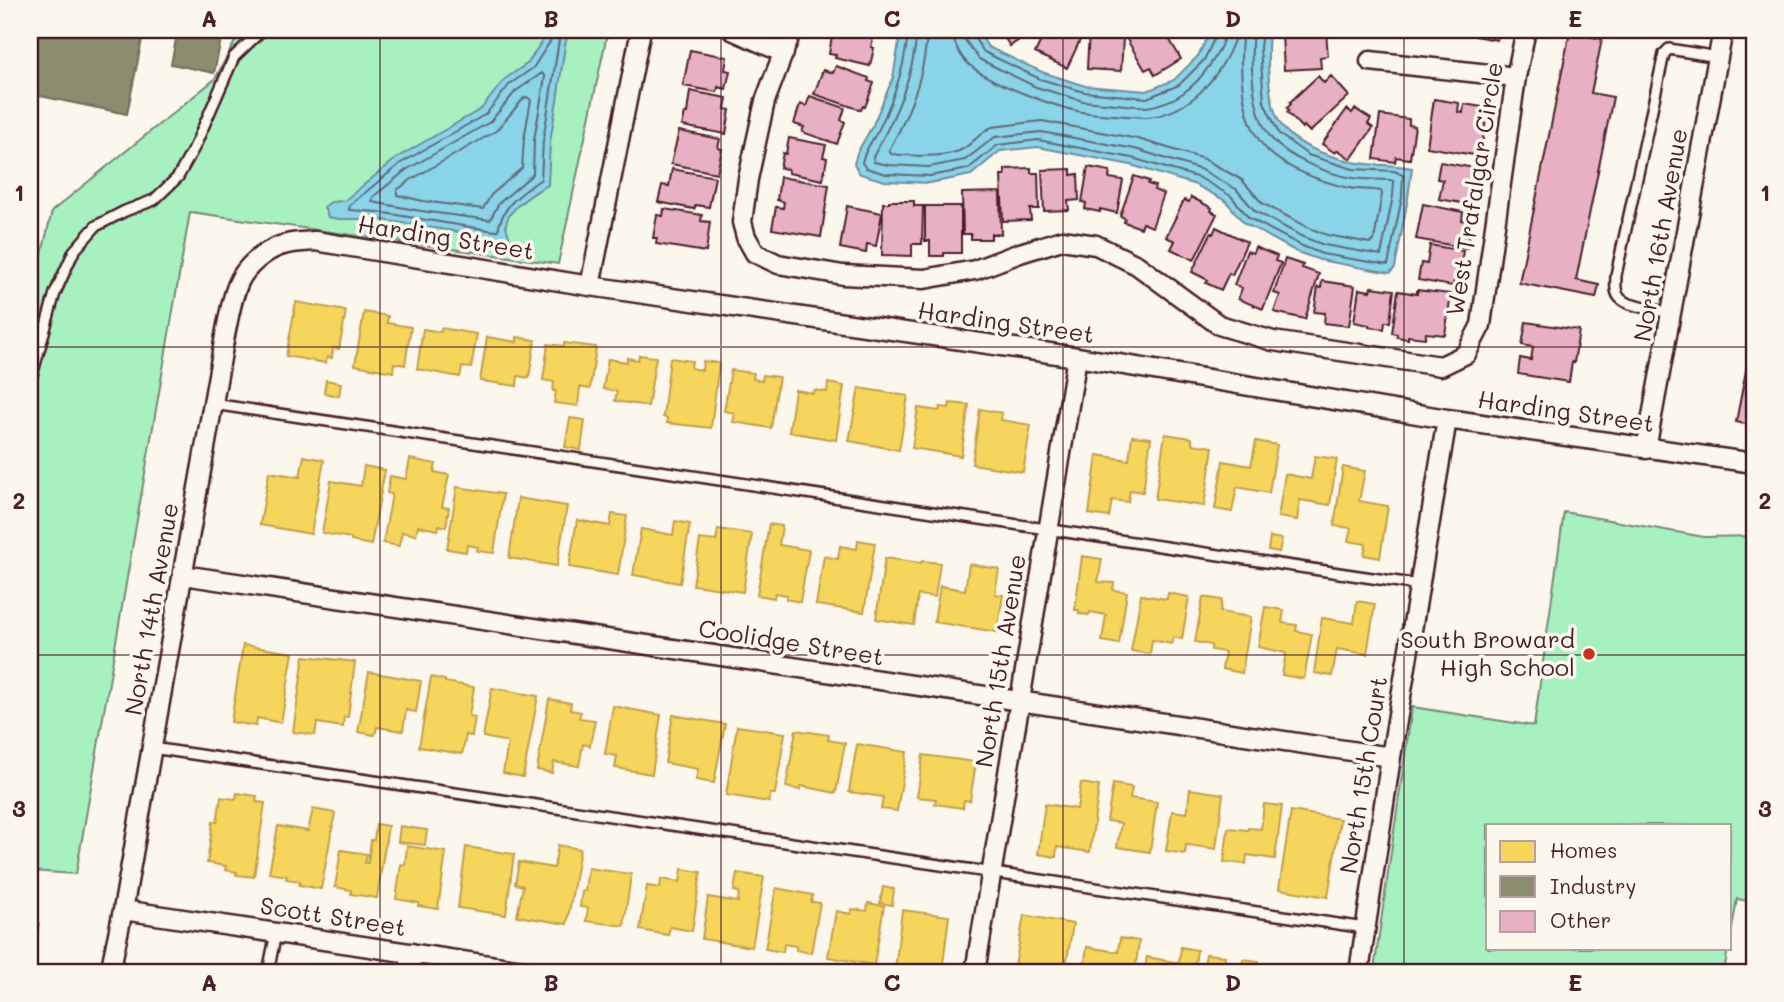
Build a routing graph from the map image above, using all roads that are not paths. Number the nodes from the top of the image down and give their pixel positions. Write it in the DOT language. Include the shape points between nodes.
graph roads {
  1 [pos="262,30"];
  2 [pos="641,30"];
  3 [pos="736,30"];
  4 [pos="792,30"];
  5 [pos="1526,30"];
  6 [pos="1696,30"];
  7 [pos="1723,32"];
  8 [pos="784,53"];
  9 [pos="1718,57"];
  10 [pos="1370,61"];
  11 [pos="1516,77"];
  12 [pos="256,261"];
  13 [pos="590,286"];
  14 [pos="1671,313"];
  15 [pos="1077,357"];
  16 [pos="30,383"];
  17 [pos="213,404"];
  18 [pos="1447,419"];
  19 [pos="1647,449"];
  20 [pos="1754,463"];
  21 [pos="1048,529"];
  22 [pos="183,575"];
  23 [pos="1419,585"];
  24 [pos="1019,702"];
  25 [pos="152,747"];
  26 [pos="1391,757"];
  27 [pos="991,873"];
  28 [pos="123,910"];
  29 [pos="1365,928"];
  30 [pos="276,933"];
  31 [pos="412,953"];
  32 [pos="110,972"];
  33 [pos="268,972"];
  34 [pos="408,972"];
  35 [pos="536,972"];
  36 [pos="975,972"];
  37 [pos="1359,972"];
  1 -- 16 [label="lane" via="234,57 178,177 154,200 96,226 74,251 55,293"];
  2 -- 13 [label="street"];
  3 -- 8 [label="street"];
  4 -- 8 [label="street"];
  5 -- 11 [label="street, West Trafalgar Circle"];
  6 -- 7 [label="lane"];
  7 -- 9 [label="street, North 16th Avenue"];
  8 -- 11 [label="street, West Trafalgar Circle" via="765,101 742,222 755,253 778,264 843,275 924,279 975,270 1062,240 1096,245 1137,265 1219,325 1273,341 1441,366 1466,354 1480,326"];
  9 -- 14 [label="street, North 16th Avenue"];
  9 -- 14 [label="lane" via="1670,49 1664,54 1616,275 1620,299"];
  10 -- 11 [label="street"];
  12 -- 13 [label="street, Harding Street" via="286,244 314,241"];
  12 -- 17 [label="street, North 14th Avenue" via="242,276 233,300"];
  13 -- 15 [label="street, Harding Street"];
  14 -- 19 [label="street, North 16th Avenue"];
  15 -- 18 [label="street, Harding Street"];
  15 -- 21 [label="street, North 15th Avenue"];
  17 -- 21 [label="lane"];
  17 -- 22 [label="street, North 14th Avenue"];
  18 -- 19 [label="street, Harding Street"];
  18 -- 23 [label="street, North 15th Court"];
  19 -- 20 [label="street, Harding Street"];
  21 -- 23 [label="lane"];
  21 -- 24 [label="street, North 15th Avenue"];
  22 -- 24 [label="street, Coolidge Street"];
  22 -- 25 [label="street, North 14th Avenue"];
  23 -- 26 [label="street, North 15th Court"];
  24 -- 26 [label="street, Coolidge Street"];
  24 -- 27 [label="street, North 15th Avenue"];
  25 -- 27 [label="lane"];
  25 -- 28 [label="street, North 14th Avenue"];
  26 -- 29 [label="street, North 15th Court"];
  27 -- 29 [label="lane"];
  27 -- 36 [label="street, North 15th Avenue"];
  28 -- 30 [label="street, Scott Street"];
  28 -- 32 [label="street, North 14th Avenue"];
  29 -- 37 [label="street, North 15th Court"];
  30 -- 31 [label="street, Scott Street"];
  30 -- 33 [label="lane"];
  31 -- 34 [label="street"];
  31 -- 35 [label="street, Scott Street"];
}
